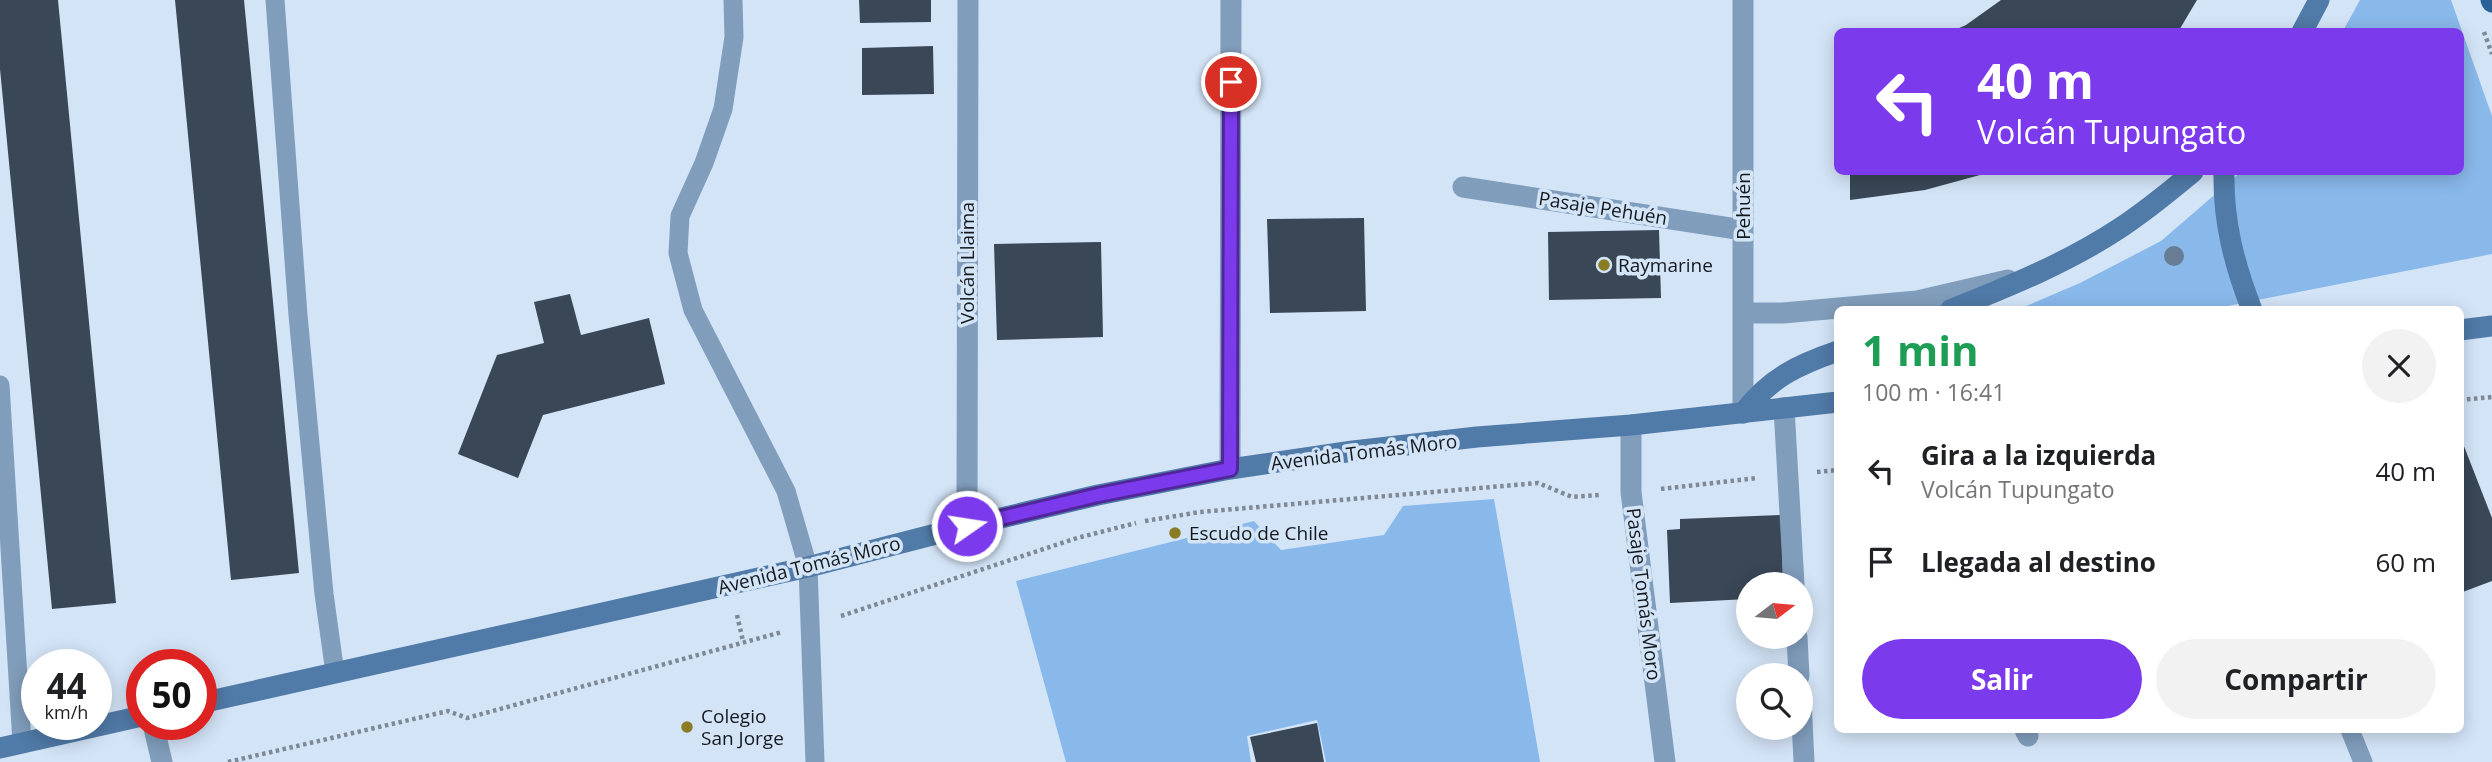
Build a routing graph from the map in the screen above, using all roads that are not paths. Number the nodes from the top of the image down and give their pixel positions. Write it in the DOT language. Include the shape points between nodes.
graph roads {
  1 [pos="275,0"];
  2 [pos="733,0"];
  3 [pos="968,0"];
  4 [pos="1231,0"];
  5 [pos="1743,0"];
  6 [pos="2319,0"];
  7 [pos="2304,28"];
  8 [pos="2190,175"];
  9 [pos="2224,175"];
  10 [pos="1463,187"];
  11 [pos="1743,230"];
  12 [pos="2034,273"];
  13 [pos="1861,306"];
  14 [pos="1959,306"];
  15 [pos="2250,306"];
  16 [pos="1834,308"];
  17 [pos="1743,313"];
  18 [pos="2492,326"];
  19 [pos="2464,330"];
  20 [pos="1834,352"];
  21 [pos="0,385"];
  22 [pos="1834,402"];
  23 [pos="1784,408"];
  24 [pos="1743,413"];
  25 [pos="1631,425"];
  26 [pos="1230,469"];
  27 [pos="967,526"];
  28 [pos="808,567"];
  29 [pos="1793,572"];
  30 [pos="335,673"];
  31 [pos="217,699"];
  32 [pos="126,720"];
  33 [pos="2351,733"];
  34 [pos="157,740"];
  35 [pos="1803,740"];
  36 [pos="22,743"];
  37 [pos="0,748"];
  38 [pos="162,762"];
  39 [pos="815,762"];
  40 [pos="1665,762"];
  41 [pos="1804,762"];
  42 [pos="2362,762"];
  1 -- 30 [label="lane" via="301,343"];
  2 -- 28 [label="lane" via="734,37 723,109 680,216 678,253 692,310 786,491"];
  3 -- 27 [label="street, Volcán Llaima"];
  4 -- 26 [label="street"];
  5 -- 11 [label="street, Pehuén"];
  6 -- 7 [label="main road"];
  8 -- 12 [label="main road" via="2119,229"];
  9 -- 15 [label="main road" via="2235,267"];
  10 -- 11 [label="street, Pasaje Pehuén"];
  11 -- 17 [label="street, Pehuén"];
  12 -- 13 [label="street" via="1917,301"];
  12 -- 14 [label="main road"];
  16 -- 17 [label="street"];
  17 -- 24 [label="street, Pehuén"];
  18 -- 19 [label="main road"];
  20 -- 24 [label="main road" via="1773,380"];
  21 -- 36 [label="lane"];
  22 -- 23 [label="main road, Avenida Tomás Moro"];
  23 -- 24 [label="main road, Avenida Tomás Moro"];
  23 -- 29 [label="street"];
  24 -- 25 [label="main road, Avenida Tomás Moro"];
  25 -- 26 [label="main road, Avenida Tomás Moro" via="1450,440"];
  25 -- 40 [label="street, Pasaje Tomás Moro" via="1630,492"];
  26 -- 27 [label="main road, Avenida Tomás Moro"];
  27 -- 28 [label="main road, Avenida Tomás Moro"];
  28 -- 30 [label="main road, Avenida Tomás Moro"];
  28 -- 39 [label="lane"];
  30 -- 31 [label="main road, Avenida Tomás Moro"];
  32 -- 36 [label="main road"];
  33 -- 42 [label="lane"];
  34 -- 38 [label="street"];
  35 -- 41 [label="street"];
  36 -- 37 [label="main road"];
}
